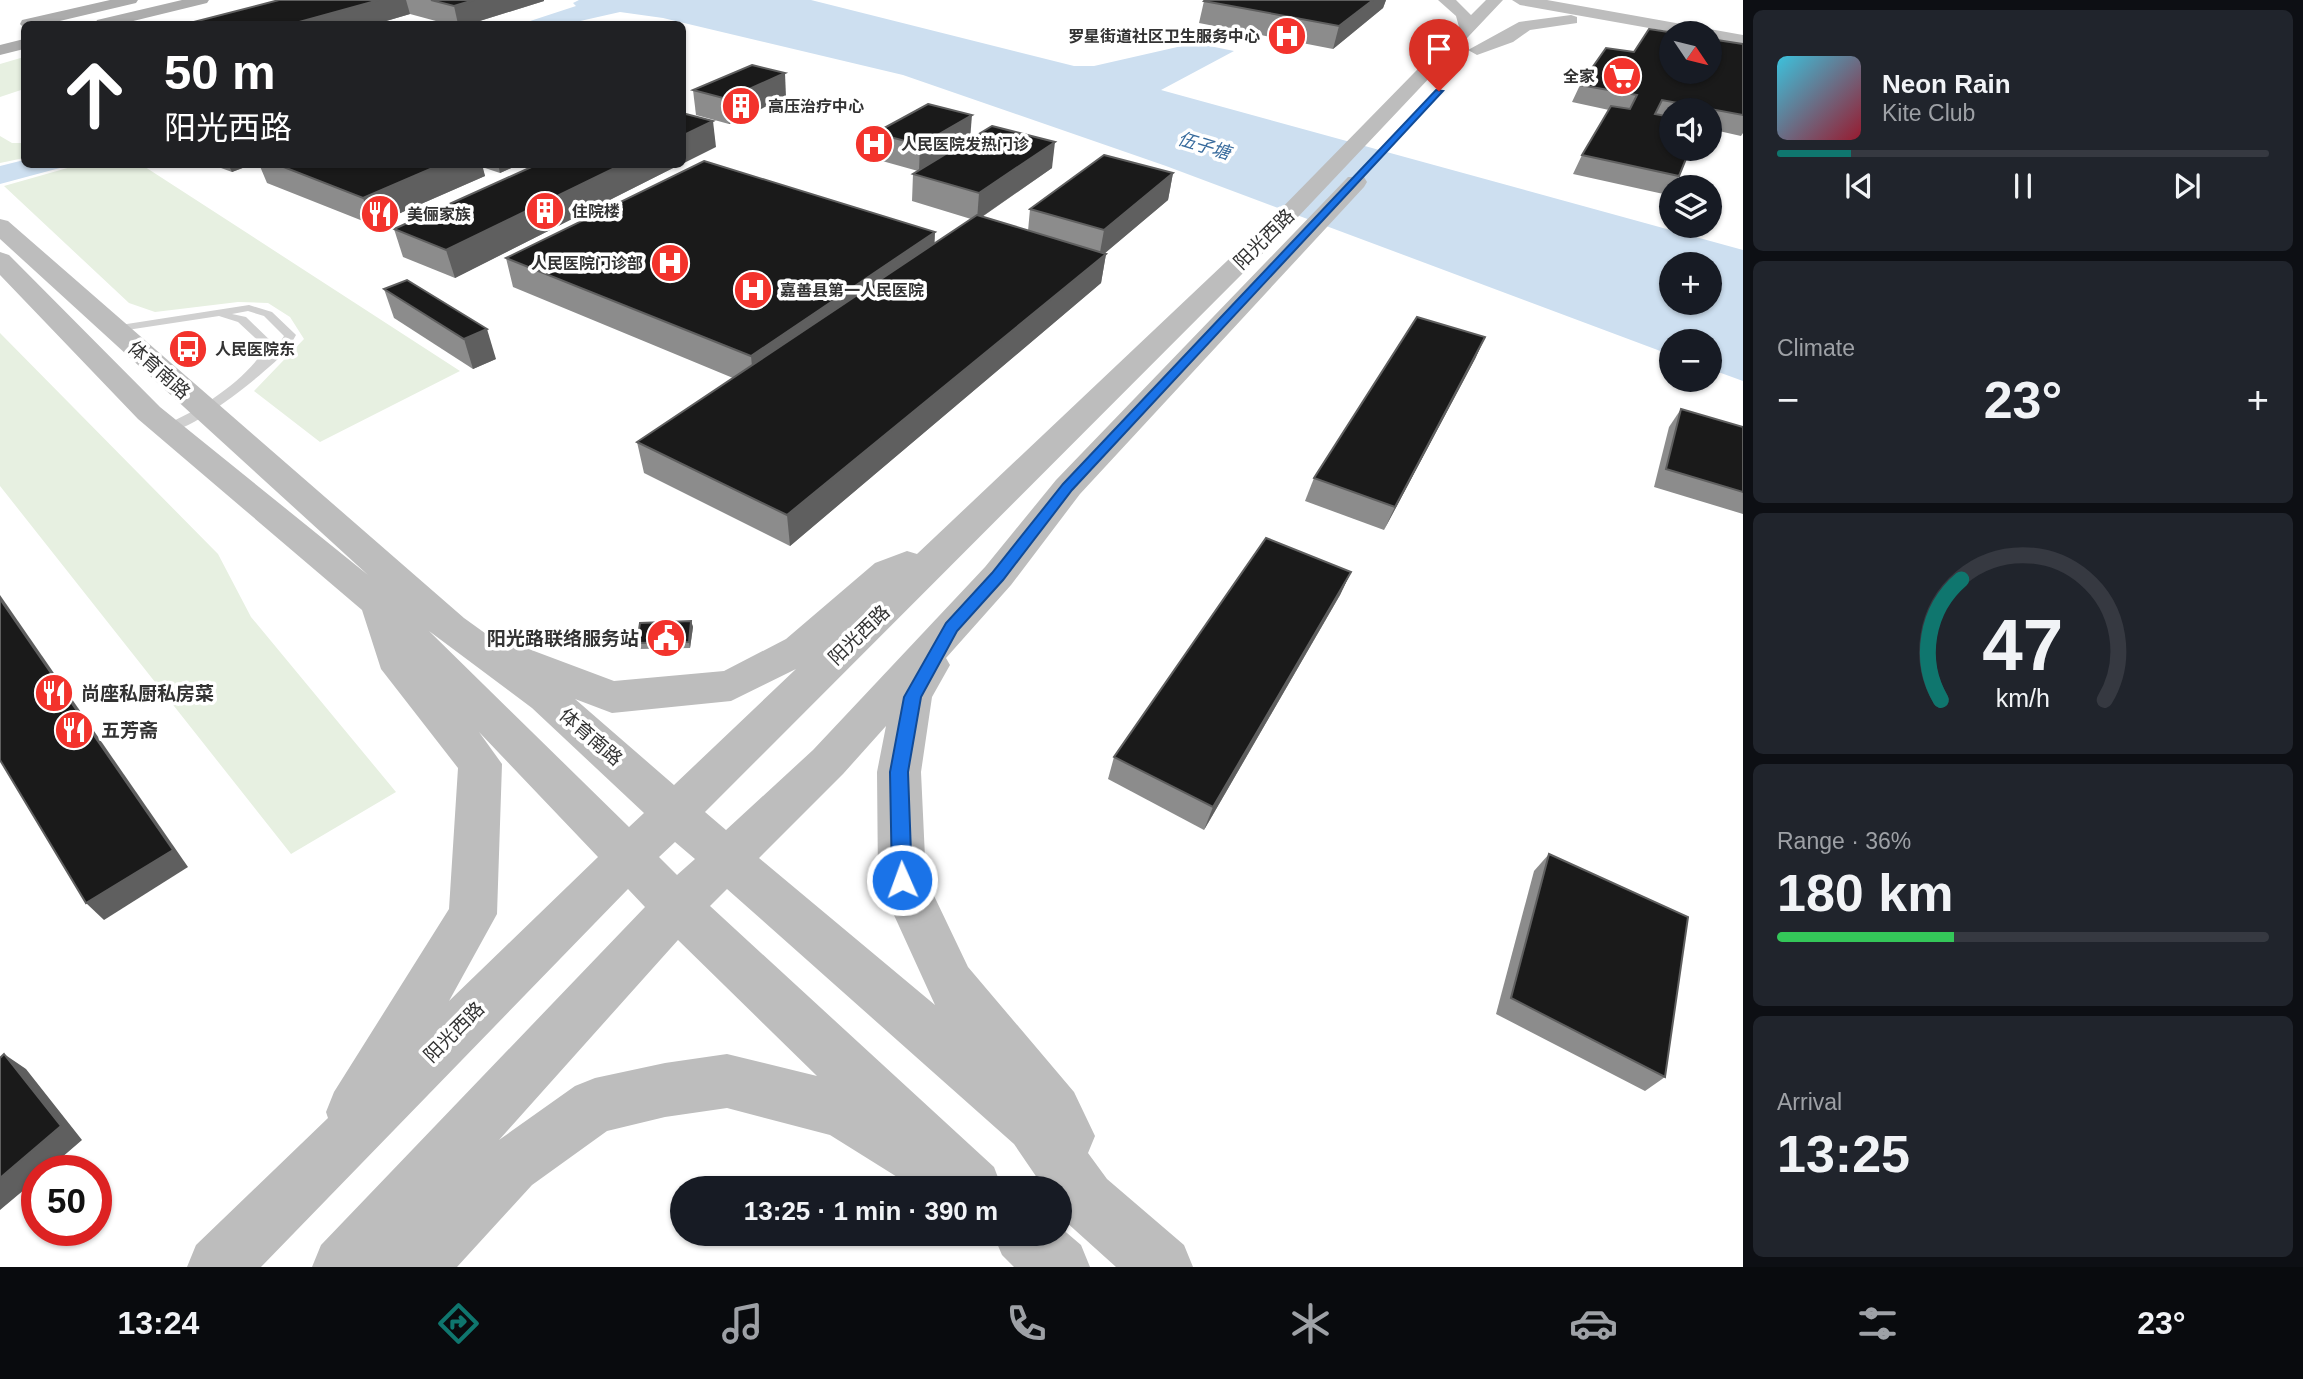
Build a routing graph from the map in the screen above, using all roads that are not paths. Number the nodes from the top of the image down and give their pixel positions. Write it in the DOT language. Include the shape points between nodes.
graph roads {
  1 [pos="130,0"];
  2 [pos="201,0"];
  3 [pos="1446,0"];
  4 [pos="1495,0"];
  5 [pos="1583,0"];
  6 [pos="1515,6"];
  7 [pos="1629,20"];
  8 [pos="43,21"];
  9 [pos="115,21"];
  10 [pos="1659,25"];
  11 [pos="1468,29"];
  12 [pos="1722,36"];
  13 [pos="1743,40"];
  14 [pos="21,45"];
  15 [pos="0,50"];
  16 [pos="1367,170"];
  17 [pos="0,226"];
  18 [pos="0,260"];
  19 [pos="173,320"];
  20 [pos="114,329"];
  21 [pos="258,369"];
  22 [pos="205,412"];
  23 [pos="168,429"];
  24 [pos="962,536"];
  25 [pos="379,604"];
  26 [pos="951,627"];
  27 [pos="469,641"];
  28 [pos="677,811"];
  29 [pos="629,858"];
  30 [pos="726,859"];
  31 [pos="677,907"];
  32 [pos="322,1165"];
  33 [pos="951,1176"];
  34 [pos="958,1176"];
  35 [pos="1036,1246"];
  36 [pos="1140,1248"];
  37 [pos="218,1267"];
  38 [pos="343,1267"];
  39 [pos="415,1267"];
  40 [pos="1059,1267"];
  1 -- 8 [label="main road"];
  2 -- 9 [label="main road"];
  3 -- 11 [label="main road" via="1463,14"];
  4 -- 11 [label="main road, 阳光西路"];
  5 -- 7 [label="main road"];
  6 -- 7 [label="main road"];
  6 -- 7 [label="main road" via="1472,55 1525,26 1564,20"];
  7 -- 10 [label="main road"];
  11 -- 24 [label="main road, 阳光西路" via="1272,231"];
  12 -- 13 [label="main road"];
  14 -- 15 [label="main road"];
  16 -- 26 [label="main road, 阳光西路" via="1068,487"];
  17 -- 20 [label="main road, 体育南路"];
  18 -- 23 [label="main road, 体育南路"];
  19 -- 20 [label="lane"];
  19 -- 21 [label="lane" via="219,315 242,319 272,348"];
  19 -- 21 [label="lane" via="249,308 268,314 289,335 282,349"];
  20 -- 22 [label="main road, 体育南路"];
  21 -- 22 [label="lane"];
  22 -- 23 [label="lane"];
  22 -- 27 [label="main road, 体育南路"];
  23 -- 25 [label="main road, 体育南路"];
  24 -- 27 [label="main road" via="888,572 800,649 731,686 612,697"];
  24 -- 28 [label="main road, 阳光西路"];
  25 -- 29 [label="main road, 体育南路"];
  25 -- 32 [label="main road" via="395,659 480,764 473,914"];
  26 -- 30 [label="main road, 阳光西路" via="828,762"];
  26 -- 36 [label="main road" via="912,697 899,772 902,880 950,984 1054,1112"];
  27 -- 28 [label="main road, 体育南路" via="546,697"];
  28 -- 29 [label="main road, 阳光西路"];
  28 -- 30 [label="main road, 体育南路"];
  29 -- 31 [label="main road, 体育南路"];
  29 -- 32 [label="main road, 阳光西路"];
  30 -- 31 [label="main road, 阳光西路"];
  30 -- 36 [label="main road, 体育南路" via="1034,1124 1086,1200"];
  31 -- 34 [label="main road, 体育南路"];
  31 -- 38 [label="main road, 阳光西路"];
  32 -- 37 [label="main road, 阳光西路"];
  33 -- 39 [label="main road" via="842,1110 727,1081 595,1106 512,1165"];
  35 -- 40 [label="main road"];
}
